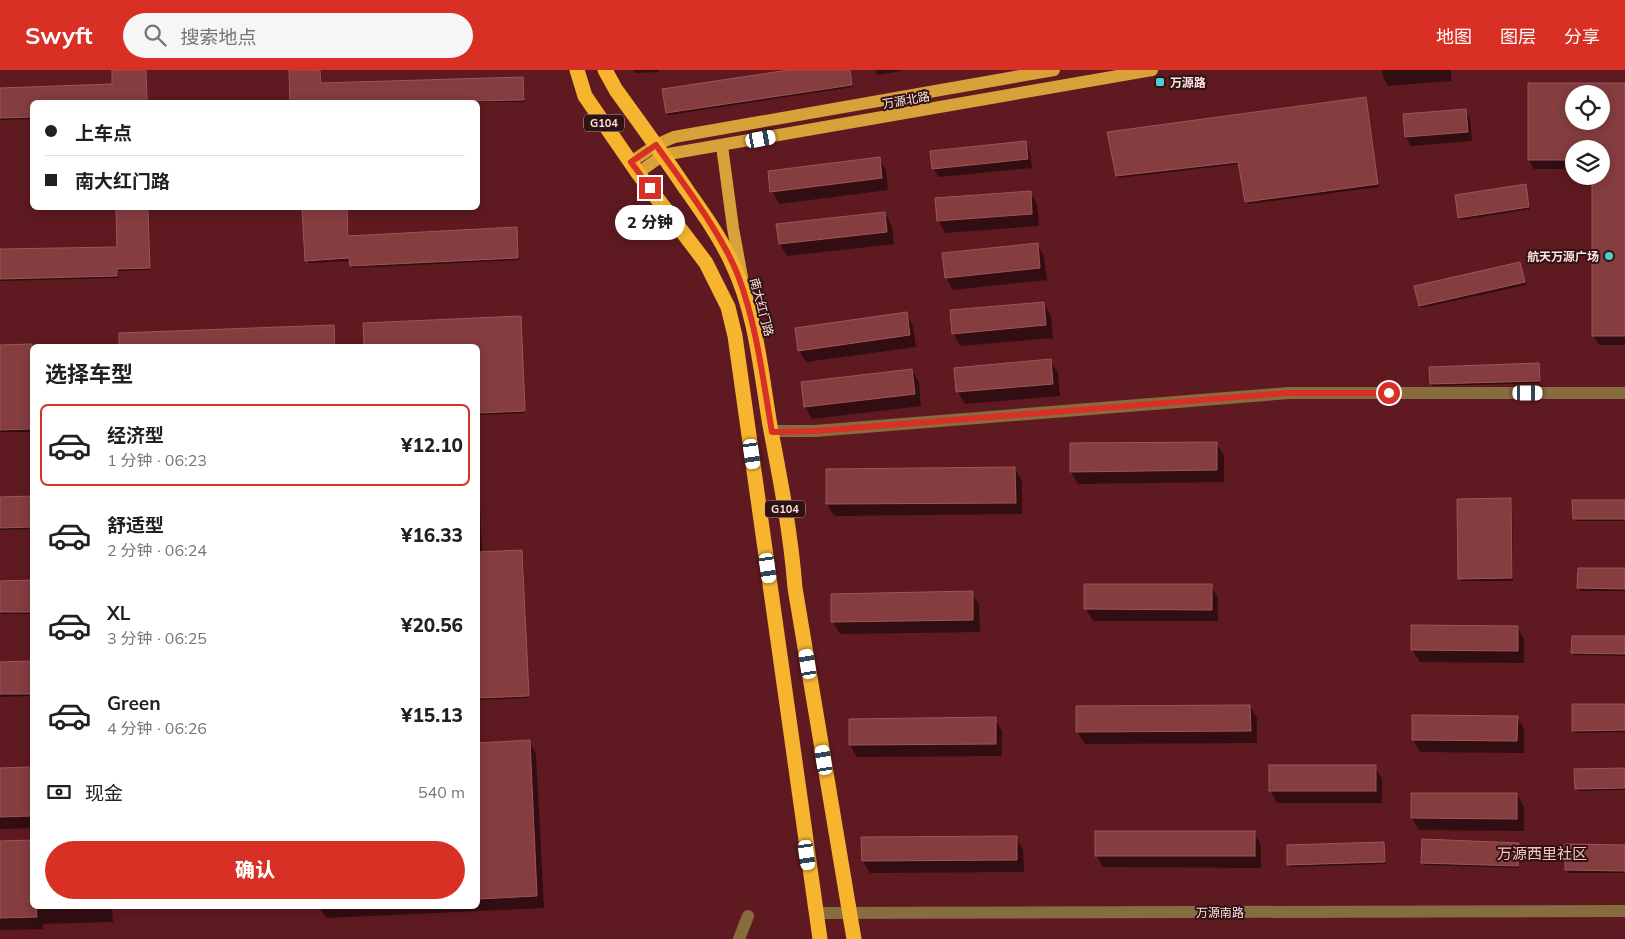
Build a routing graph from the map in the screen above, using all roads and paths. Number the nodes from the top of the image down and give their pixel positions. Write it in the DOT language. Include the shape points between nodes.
graph roads {
  1 [pos="577,70"];
  2 [pos="605,70"];
  3 [pos="1054,70"];
  4 [pos="1152,70"];
  5 [pos="722,146"];
  6 [pos="660,150"];
  7 [pos="635,168"];
  8 [pos="749,311"];
  9 [pos="1625,393"];
  10 [pos="772,432"];
  11 [pos="1625,911"];
  12 [pos="849,912"];
  13 [pos="815,913"];
  14 [pos="748,916"];
  15 [pos="739,939"];
  16 [pos="820,939"];
  17 [pos="854,939"];
  1 -- 7 [label="highway, G104" via="585,96"];
  2 -- 6 [label="highway, 南大红门路 / G104"];
  3 -- 6 [label="main road, 万源北路" via="674,137"];
  4 -- 5 [label="main road, 万源北路"];
  5 -- 6 [label="main road, 万源北路"];
  5 -- 8 [label="main road"];
  6 -- 7 [label="main road"];
  6 -- 8 [label="highway, 南大红门路 / G104" via="731,260"];
  7 -- 13 [label="highway, G104" via="706,264 728,307 733,326"];
  8 -- 10 [label="highway, 南大红门路 / G104"];
  9 -- 10 [label="street" via="1289,393"];
  10 -- 12 [label="highway, 南大红门路 / G104"];
  11 -- 12 [label="street, 万源南路"];
  12 -- 13 [label="street, 万源南路"];
  12 -- 17 [label="highway, G104"];
  13 -- 16 [label="highway, G104"];
  14 -- 15 [label="street"];
}
